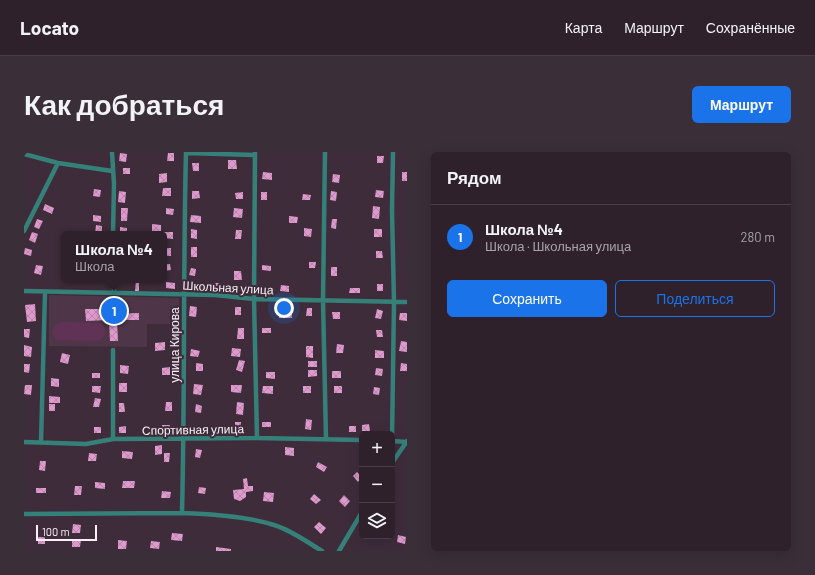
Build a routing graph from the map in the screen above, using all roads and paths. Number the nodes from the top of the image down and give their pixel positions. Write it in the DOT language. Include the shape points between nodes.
graph roads {
  1 [pos="112,152"];
  2 [pos="325,152"];
  3 [pos="393,152"];
  4 [pos="186,153"];
  5 [pos="24,154"];
  6 [pos="255,154"];
  7 [pos="58,163"];
  8 [pos="112,171"];
  9 [pos="24,231"];
  10 [pos="113,231"];
  11 [pos="114,283"];
  12 [pos="24,290"];
  13 [pos="45,292"];
  14 [pos="114,293"];
  15 [pos="184,295"];
  16 [pos="254,299"];
  17 [pos="323,300"];
  18 [pos="394,302"];
  19 [pos="407,302"];
  20 [pos="112,350"];
  21 [pos="392,431"];
  22 [pos="257,438"];
  23 [pos="113,439"];
  24 [pos="184,439"];
  25 [pos="326,439"];
  26 [pos="359,440"];
  27 [pos="395,441"];
  28 [pos="407,441"];
  29 [pos="24,442"];
  30 [pos="41,443"];
  31 [pos="395,459"];
  32 [pos="182,513"];
  33 [pos="24,514"];
  34 [pos="359,517"];
  35 [pos="322,551"];
  36 [pos="339,551"];
  1 -- 8 [label="street"];
  2 -- 17 [label="street"];
  3 -- 18 [label="street"];
  4 -- 6 [label="street"];
  4 -- 15 [label="street, улица Кирова"];
  5 -- 7 [label="street"];
  6 -- 16 [label="street"];
  7 -- 8 [label="street"];
  7 -- 9 [label="street"];
  8 -- 10 [label="street"];
  11 -- 14 [label="street"];
  12 -- 13 [label="street, Школьная улица"];
  13 -- 14 [label="street, Школьная улица"];
  13 -- 30 [label="street"];
  14 -- 15 [label="street, Школьная улица"];
  15 -- 16 [label="street, Школьная улица"];
  15 -- 24 [label="street, улица Кирова"];
  16 -- 17 [label="street, Школьная улица"];
  16 -- 22 [label="street"];
  17 -- 18 [label="street, Школьная улица"];
  17 -- 25 [label="street"];
  18 -- 19 [label="street, Школьная улица"];
  18 -- 21 [label="street"];
  20 -- 23 [label="street"];
  22 -- 24 [label="street, Спортивная улица"];
  22 -- 25 [label="street, Спортивная улица"];
  23 -- 24 [label="street, Спортивная улица"];
  23 -- 30 [label="street, Спортивная улица" via="86,444"];
  24 -- 32 [label="street, улица Кирова"];
  25 -- 26 [label="street, Спортивная улица"];
  27 -- 28 [label="street"];
  28 -- 31 [label="street"];
  29 -- 30 [label="street, Спортивная улица"];
  32 -- 33 [label="street"];
  32 -- 35 [label="street" via="228,517 273,525"];
  34 -- 36 [label="street"];
}
